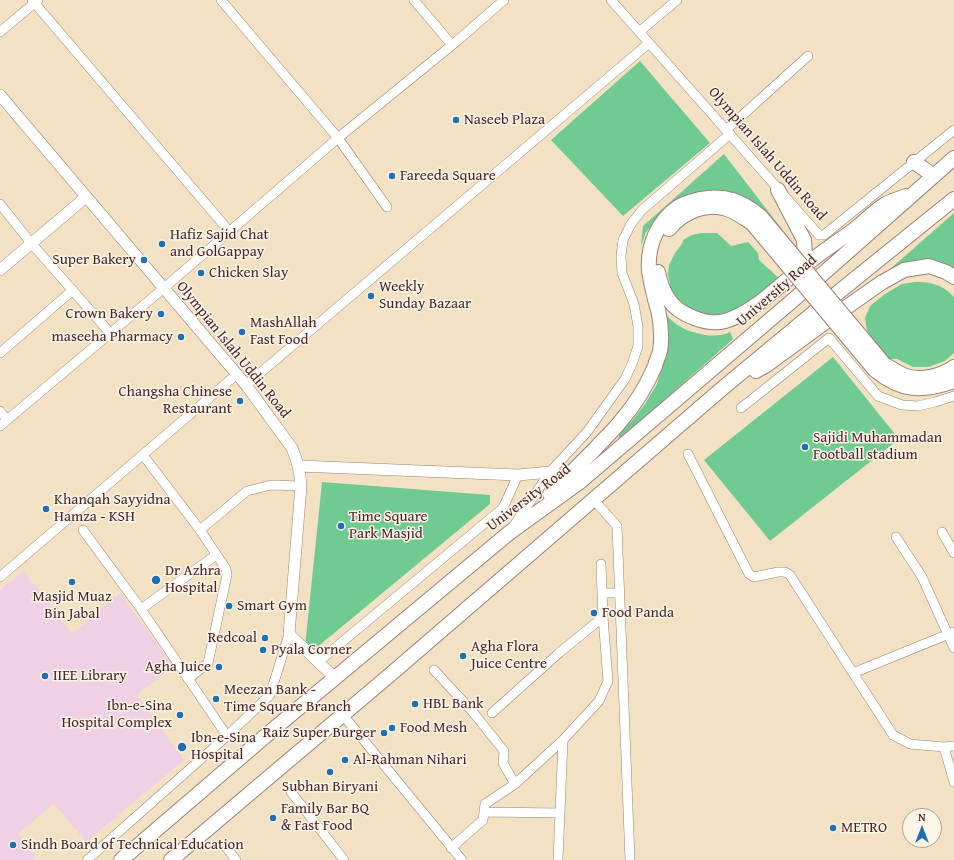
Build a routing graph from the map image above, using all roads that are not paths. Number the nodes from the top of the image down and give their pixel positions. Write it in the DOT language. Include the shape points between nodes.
graph roads {
  1 [pos="221,0"];
  2 [pos="414,0"];
  3 [pos="504,0"];
  4 [pos="611,0"];
  5 [pos="677,0"];
  6 [pos="35,1"];
  7 [pos="0,32"];
  8 [pos="639,32"];
  9 [pos="649,43"];
  10 [pos="452,45"];
  11 [pos="808,56"];
  12 [pos="0,95"];
  13 [pos="954,130"];
  14 [pos="728,132"];
  15 [pos="338,138"];
  16 [pos="954,158"];
  17 [pos="914,162"];
  18 [pos="934,176"];
  19 [pos="778,190"];
  20 [pos="915,192"];
  21 [pos="86,197"];
  22 [pos="954,199"];
  23 [pos="0,204"];
  24 [pos="388,207"];
  25 [pos="756,220"];
  26 [pos="229,231"];
  27 [pos="31,243"];
  28 [pos="802,268"];
  29 [pos="0,270"];
  30 [pos="954,277"];
  31 [pos="164,288"];
  32 [pos="74,290"];
  33 [pos="110,333"];
  34 [pos="0,353"];
  35 [pos="879,367"];
  36 [pos="954,367"];
  37 [pos="237,374"];
  38 [pos="954,381"];
  39 [pos="246,385"];
  40 [pos="724,387"];
  41 [pos="954,396"];
  42 [pos="741,408"];
  43 [pos="0,411"];
  44 [pos="4,423"];
  45 [pos="688,454"];
  46 [pos="143,455"];
  47 [pos="299,466"];
  48 [pos="550,472"];
  49 [pos="518,475"];
  50 [pos="567,478"];
  51 [pos="581,481"];
  52 [pos="301,486"];
  53 [pos="594,500"];
  54 [pos="84,530"];
  55 [pos="200,530"];
  56 [pos="942,532"];
  57 [pos="509,533"];
  58 [pos="896,537"];
  59 [pos="954,552"];
  60 [pos="216,555"];
  61 [pos="600,564"];
  62 [pos="0,577"];
  63 [pos="602,593"];
  64 [pos="619,593"];
  65 [pos="141,609"];
  66 [pos="603,617"];
  67 [pos="951,633"];
  68 [pos="289,634"];
  69 [pos="954,648"];
  70 [pos="318,662"];
  71 [pos="434,670"];
  72 [pos="853,673"];
  73 [pos="335,678"];
  74 [pos="188,679"];
  75 [pos="492,713"];
  76 [pos="343,715"];
  77 [pos="228,736"];
  78 [pos="563,740"];
  79 [pos="954,746"];
  80 [pos="944,747"];
  81 [pos="954,782"];
  82 [pos="515,784"];
  83 [pos="291,792"];
  84 [pos="484,812"];
  85 [pos="560,813"];
  86 [pos="226,847"];
  87 [pos="451,848"];
  88 [pos="87,860"];
  89 [pos="121,860"];
  90 [pos="171,860"];
  91 [pos="236,860"];
  92 [pos="344,860"];
  93 [pos="462,860"];
  94 [pos="558,860"];
  95 [pos="630,860"];
  1 -- 15 [label="street"];
  2 -- 10 [label="street"];
  3 -- 10 [label="street"];
  4 -- 8 [label="street, Olympian Islah Uddin Road"];
  5 -- 8 [label="street"];
  6 -- 7 [label="street"];
  6 -- 26 [label="street"];
  8 -- 9 [label="street, Olympian Islah Uddin Road"];
  9 -- 14 [label="street, Olympian Islah Uddin Road"];
  9 -- 39 [label="street"];
  10 -- 15 [label="street"];
  11 -- 14 [label="street"];
  12 -- 21 [label="street, Olympian Islah Uddin Road"];
  13 -- 17 [label="street, Olympian Islah Uddin Road"];
  14 -- 19 [label="street, Olympian Islah Uddin Road"];
  14 -- 48 [label="street" via="642,210 631,224 623,240 621,256 622,273 634,304 638,346 624,379 587,432"];
  15 -- 24 [label="street"];
  15 -- 26 [label="street"];
  16 -- 18 [label="main road, University Road"];
  17 -- 18 [label="main road"];
  17 -- 19 [label="street, Olympian Islah Uddin Road" via="824,235 819,235"];
  18 -- 20 [label="main road, University Road"];
  19 -- 28 [label="main road" via="804,240"];
  20 -- 28 [label="main road" via="885,204"];
  20 -- 51 [label="main road, University Road"];
  21 -- 27 [label="street"];
  21 -- 31 [label="street, Olympian Islah Uddin Road"];
  22 -- 40 [label="main road"];
  23 -- 27 [label="street"];
  25 -- 28 [label="main road" via="719,207 704,207 693,210 672,225 662,237 656,259 662,288 670,301 695,318 725,322 744,314"];
  25 -- 35 [label="main road, bridge"];
  25 -- 50 [label="main road" via="752,208 738,200 706,198 678,207 658,229 649,259 653,293 660,315 660,352 643,390 620,422"];
  26 -- 31 [label="street"];
  27 -- 29 [label="street"];
  27 -- 32 [label="street"];
  30 -- 40 [label="main road" via="929,266 904,270 858,298 764,366"];
  31 -- 33 [label="street"];
  31 -- 37 [label="street, Olympian Islah Uddin Road"];
  32 -- 33 [label="street"];
  32 -- 34 [label="street"];
  33 -- 44 [label="street"];
  35 -- 36 [label="main road" via="922,378 937,376"];
  35 -- 38 [label="main road" via="886,379 905,387 922,389"];
  37 -- 39 [label="street, Olympian Islah Uddin Road"];
  37 -- 46 [label="street"];
  39 -- 47 [label="street, Olympian Islah Uddin Road" via="292,448"];
  40 -- 53 [label="main road"];
  41 -- 42 [label="street" via="918,406 902,405 878,396 829,338"];
  43 -- 44 [label="street"];
  45 -- 72 [label="street" via="749,574 754,577 785,572 790,575"];
  46 -- 55 [label="street"];
  46 -- 62 [label="street"];
  47 -- 49 [label="street"];
  47 -- 52 [label="street, Olympian Islah Uddin Road"];
  48 -- 49 [label="street"];
  48 -- 50 [label="street"];
  48 -- 57 [label="street"];
  49 -- 70 [label="street" via="503,508"];
  50 -- 51 [label="street"];
  50 -- 57 [label="main road"];
  51 -- 57 [label="main road, University Road"];
  52 -- 55 [label="street" via="271,485 247,491"];
  52 -- 68 [label="street, Olympian Islah Uddin Road"];
  53 -- 64 [label="street" via="617,526"];
  53 -- 76 [label="main road"];
  54 -- 65 [label="street"];
  55 -- 60 [label="street"];
  56 -- 59 [label="street"];
  57 -- 73 [label="main road, University Road"];
  58 -- 67 [label="street" via="922,577"];
  60 -- 65 [label="street"];
  60 -- 74 [label="street" via="228,575 208,663"];
  61 -- 63 [label="street"];
  63 -- 64 [label="street"];
  63 -- 66 [label="street"];
  64 -- 95 [label="street"];
  65 -- 74 [label="street"];
  66 -- 75 [label="street"];
  66 -- 78 [label="street" via="608,681 599,701"];
  67 -- 69 [label="street"];
  67 -- 72 [label="street"];
  68 -- 70 [label="street"];
  68 -- 77 [label="street" via="270,695"];
  70 -- 73 [label="street"];
  71 -- 82 [label="street" via="504,751 503,763"];
  72 -- 80 [label="street" via="893,735 910,744"];
  73 -- 89 [label="main road, University Road"];
  74 -- 77 [label="street"];
  76 -- 87 [label="street"];
  76 -- 90 [label="main road"];
  77 -- 88 [label="street"];
  78 -- 82 [label="street"];
  78 -- 85 [label="street"];
  79 -- 80 [label="street"];
  80 -- 81 [label="street"];
  82 -- 84 [label="street" via="485,804"];
  83 -- 92 [label="street"];
  84 -- 85 [label="street"];
  84 -- 87 [label="street" via="483,820"];
  85 -- 94 [label="street"];
  86 -- 91 [label="street"];
  87 -- 93 [label="street"];
}
